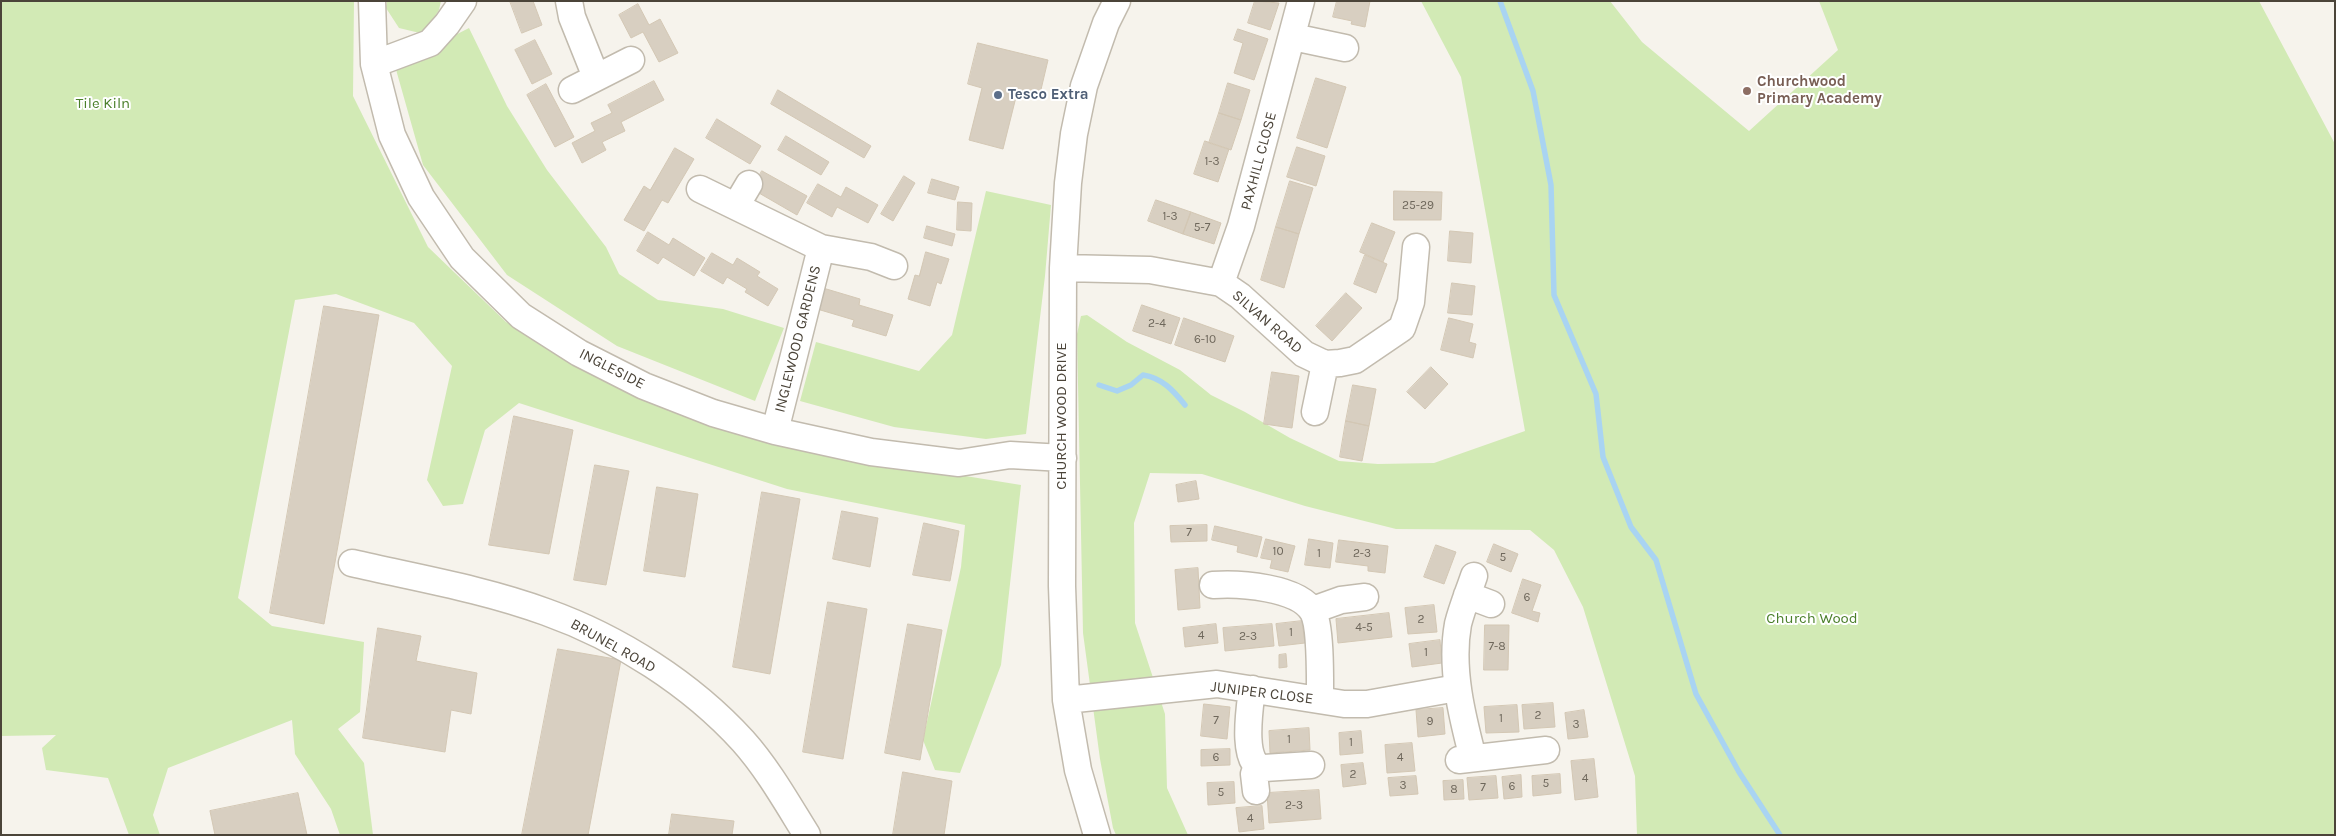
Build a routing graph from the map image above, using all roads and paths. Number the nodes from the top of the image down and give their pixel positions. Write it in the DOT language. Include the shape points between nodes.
graph roads {
  1 [pos="372,1"];
  2 [pos="463,1"];
  3 [pos="570,1"];
  4 [pos="1117,1"];
  5 [pos="1302,1"];
  6 [pos="1293,37"];
  7 [pos="1345,48"];
  8 [pos="631,60"];
  9 [pos="374,64"];
  10 [pos="596,77"];
  11 [pos="572,90"];
  12 [pos="700,189"];
  13 [pos="1416,247"];
  14 [pos="821,248"];
  15 [pos="894,266"];
  16 [pos="1063,268"];
  17 [pos="1221,283"];
  18 [pos="1324,364"];
  19 [pos="1315,412"];
  20 [pos="775,431"];
  21 [pos="1063,458"];
  22 [pos="352,563"];
  23 [pos="1213,586"];
  24 [pos="1478,592"];
  25 [pos="1365,597"];
  26 [pos="1313,610"];
  27 [pos="1457,688"];
  28 [pos="1252,690"];
  29 [pos="1066,700"];
  30 [pos="1320,700"];
  31 [pos="1546,750"];
  32 [pos="1311,765"];
  33 [pos="1257,766"];
  34 [pos="1256,792"];
  35 [pos="807,835"];
  36 [pos="1097,835"];
  1 -- 9 [label="street, INGLESIDE"];
  2 -- 9 [label="street" via="430,43"];
  3 -- 10 [label="street" via="572,17"];
  4 -- 16 [label="street, CHURCH WOOD DRIVE" via="1084,86 1074,134"];
  5 -- 6 [label="street, PAXHILL CLOSE"];
  6 -- 7 [label="street"];
  6 -- 17 [label="street, PAXHILL CLOSE" via="1241,226"];
  8 -- 10 [label="street"];
  9 -- 20 [label="street, INGLESIDE" via="392,134 421,197 462,258 521,316 579,353 644,386 713,413"];
  10 -- 11 [label="street"];
  12 -- 14 [label="street, INGLEWOOD GARDENS" via="743,195"];
  13 -- 18 [label="street" via="1409,335 1355,360"];
  14 -- 15 [label="street, INGLEWOOD GARDENS" via="872,257"];
  14 -- 20 [label="street, INGLEWOOD GARDENS"];
  16 -- 17 [label="street, SILVAN ROAD" via="1150,270"];
  16 -- 21 [label="street, CHURCH WOOD DRIVE"];
  17 -- 18 [label="street, SILVAN ROAD" via="1304,354"];
  18 -- 19 [label="street"];
  20 -- 21 [label="street, INGLESIDE" via="871,452 959,463 1010,455"];
  21 -- 29 [label="street, CHURCH WOOD DRIVE" via="1062,586"];
  22 -- 35 [label="street, BRUNEL ROAD" via="453,584 546,612 630,651 708,706 744,742"];
  23 -- 26 [label="street" via="1252,586 1288,594"];
  24 -- 27 [label="street" via="1458,624"];
  25 -- 26 [label="street" via="1341,600"];
  26 -- 30 [label="street"];
  27 -- 30 [label="street, JUNIPER CLOSE" via="1367,704"];
  27 -- 31 [label="street" via="1466,759"];
  28 -- 29 [label="street, JUNIPER CLOSE" via="1217,684"];
  28 -- 30 [label="street, JUNIPER CLOSE"];
  28 -- 33 [label="street" via="1249,745 1252,760"];
  29 -- 36 [label="street, CHURCH WOOD DRIVE" via="1078,770"];
  32 -- 33 [label="street"];
  33 -- 34 [label="street" via="1254,774"];
}
